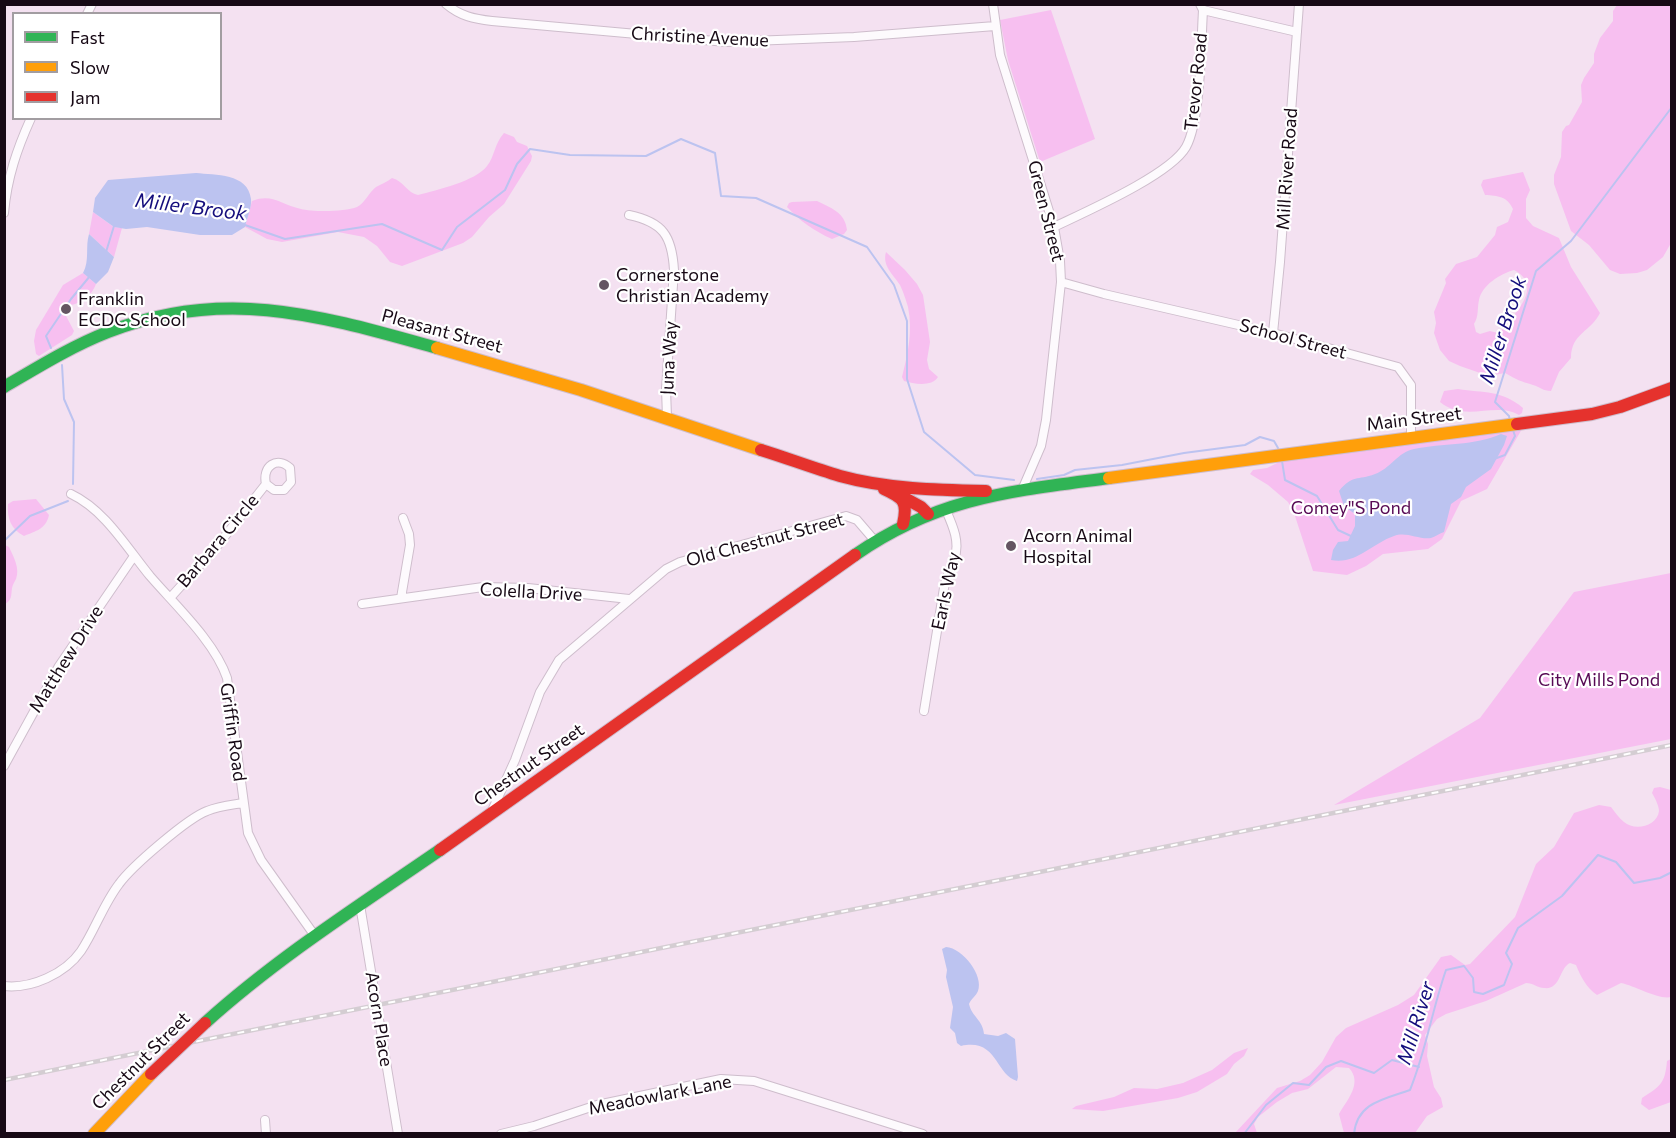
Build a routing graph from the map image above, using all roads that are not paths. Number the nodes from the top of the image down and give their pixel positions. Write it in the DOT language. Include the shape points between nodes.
graph roads {
  1 [pos="446,4"];
  2 [pos="993,4"];
  3 [pos="1299,4"];
  4 [pos="1201,7"];
  5 [pos="995,26"];
  6 [pos="1297,32"];
  7 [pos="30,120"];
  8 [pos="4,213"];
  9 [pos="629,215"];
  10 [pos="1054,227"];
  11 [pos="1061,282"];
  12 [pos="1273,333"];
  13 [pos="4,387"];
  14 [pos="1671,388"];
  15 [pos="667,417"];
  16 [pos="1411,438"];
  17 [pos="266,484"];
  18 [pos="871,484"];
  19 [pos="915,489"];
  20 [pos="1022,490"];
  21 [pos="1003,492"];
  22 [pos="71,494"];
  23 [pos="897,494"];
  24 [pos="937,510"];
  25 [pos="403,518"];
  26 [pos="903,524"];
  27 [pos="875,541"];
  28 [pos="134,556"];
  29 [pos="170,598"];
  30 [pos="401,598"];
  31 [pos="629,599"];
  32 [pos="362,604"];
  33 [pos="924,711"];
  34 [pos="4,766"];
  35 [pos="243,804"];
  36 [pos="491,814"];
  37 [pos="360,905"];
  38 [pos="315,936"];
  39 [pos="4,986"];
  40 [pos="265,1120"];
  41 [pos="94,1134"];
  42 [pos="266,1134"];
  43 [pos="398,1134"];
  44 [pos="501,1134"];
  45 [pos="922,1134"];
  1 -- 5 [label="street, Christine Avenue" via="471,18 492,21 726,42"];
  2 -- 5 [label="street, Green Street"];
  3 -- 6 [label="street, Mill River Road"];
  4 -- 6 [label="street"];
  4 -- 10 [label="street, Trevor Road" via="1198,97 1184,151 1153,176"];
  5 -- 10 [label="street, Green Street" via="1000,56"];
  6 -- 12 [label="street, Mill River Road"];
  7 -- 8 [label="street" via="15,156"];
  9 -- 15 [label="street, Juna Way" via="645,219 665,232 673,254"];
  10 -- 11 [label="street, Green Street"];
  11 -- 12 [label="street, School Street"];
  11 -- 20 [label="street, Green Street" via="1046,420 1041,446"];
  12 -- 16 [label="street, School Street" via="1398,367 1411,385"];
  13 -- 15 [label="main road, Pleasant Street" via="72,346 111,329 173,313 259,308 289,311 477,357"];
  14 -- 16 [label="main road, Main Street" via="1592,414"];
  15 -- 18 [label="main road, Pleasant Street"];
  16 -- 20 [label="main road, Main Street"];
  17 -- 29 [label="street, Barbara Circle"];
  18 -- 19 [label="main road, Pleasant Street"];
  18 -- 23 [label="main road, Pleasant Street"];
  19 -- 21 [label="main road, Pleasant Street"];
  19 -- 24 [label="main road"];
  20 -- 21 [label="main road, Chestnut Street"];
  21 -- 24 [label="main road, Chestnut Street"];
  22 -- 28 [label="street, Griffin Road" via="95,511"];
  23 -- 24 [label="main road, Pleasant Street" via="921,507"];
  23 -- 26 [label="main road" via="907,508"];
  24 -- 26 [label="main road, Chestnut Street"];
  24 -- 33 [label="street, Earls Way" via="952,523 957,541 955,558 946,576"];
  25 -- 30 [label="street" via="410,545"];
  26 -- 27 [label="main road, Chestnut Street"];
  27 -- 31 [label="street, Old Chestnut Street" via="857,520 846,516 680,562"];
  27 -- 36 [label="main road, Chestnut Street"];
  28 -- 29 [label="street, Griffin Road"];
  28 -- 34 [label="street, Matthew Drive" via="59,666"];
  29 -- 35 [label="street, Griffin Road" via="206,642 227,678"];
  30 -- 31 [label="street, Colella Drive" via="483,587"];
  30 -- 32 [label="street, Colella Drive"];
  31 -- 36 [label="street, Old Chestnut Street" via="559,660 550,674"];
  35 -- 38 [label="street, Griffin Road" via="256,852"];
  35 -- 39 [label="street" via="213,808 195,817 131,870 111,895 79,954 70,963 43,980"];
  36 -- 37 [label="main road, Chestnut Street"];
  37 -- 38 [label="main road, Chestnut Street"];
  37 -- 43 [label="street, Acorn Place"];
  38 -- 41 [label="main road, Chestnut Street, bridge" via="234,997 151,1074"];
  40 -- 42 [label="street"];
  44 -- 45 [label="street, Meadowlark Lane" via="605,1103 721,1079 754,1081"];
}
